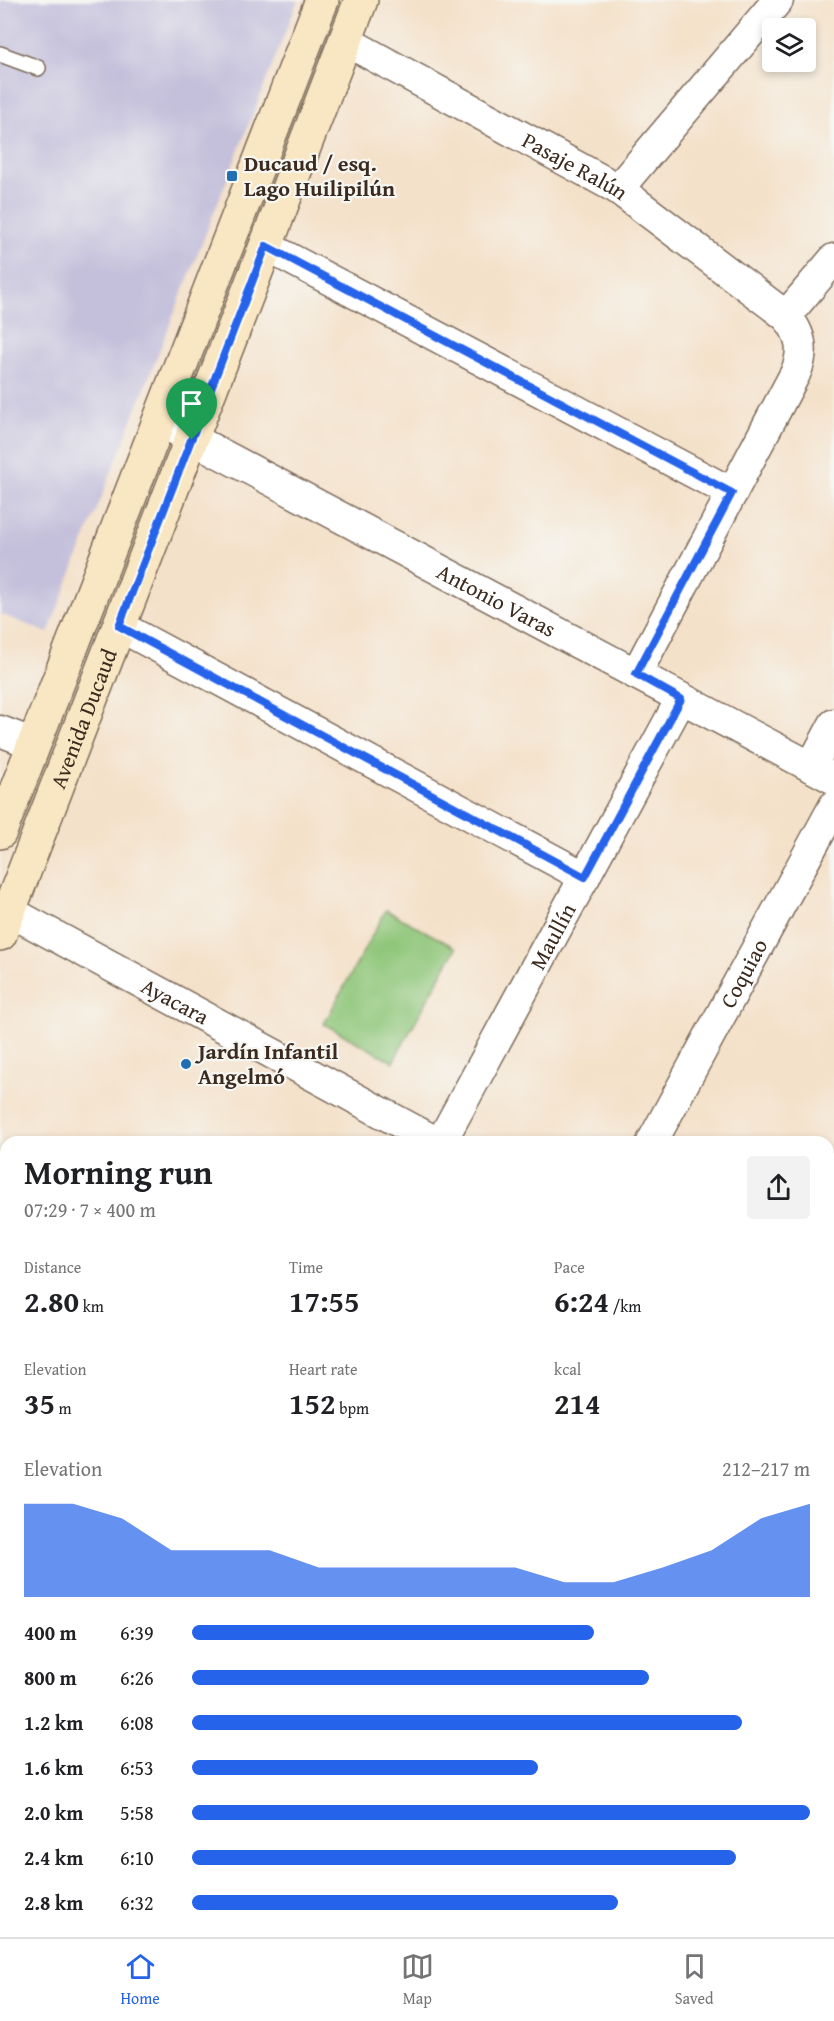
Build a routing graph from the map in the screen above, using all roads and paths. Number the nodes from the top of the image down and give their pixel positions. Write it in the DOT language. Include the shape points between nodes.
graph roads {
  1 [pos="322,0"];
  2 [pos="362,0"];
  3 [pos="778,0"];
  4 [pos="346,41"];
  5 [pos="0,54"];
  6 [pos="38,68"];
  7 [pos="618,189"];
  8 [pos="266,246"];
  9 [pos="834,259"];
  10 [pos="786,316"];
  11 [pos="159,422"];
  12 [pos="192,440"];
  13 [pos="732,493"];
  14 [pos="119,626"];
  15 [pos="636,674"];
  16 [pos="681,699"];
  17 [pos="834,724"];
  18 [pos="0,731"];
  19 [pos="34,744"];
  20 [pos="823,773"];
  21 [pos="834,806"];
  22 [pos="0,832"];
  23 [pos="585,877"];
  24 [pos="4,922"];
  25 [pos="424,1136"];
  26 [pos="444,1136"];
  27 [pos="655,1136"];
  1 -- 11 [label="street, Avenida Ducaud"];
  2 -- 4 [label="street, Avenida Ducaud"];
  3 -- 7 [label="street"];
  4 -- 7 [label="street, Pasaje Ralún"];
  4 -- 8 [label="street, Avenida Ducaud"];
  5 -- 6 [label="lane"];
  7 -- 10 [label="street, Pasaje Ralún"];
  8 -- 12 [label="street, Avenida Ducaud"];
  8 -- 13 [label="street"];
  9 -- 10 [label="street"];
  10 -- 13 [label="street" via="801,343 799,364"];
  11 -- 12 [label="street, Antonio Varas"];
  11 -- 19 [label="street, Avenida Ducaud"];
  12 -- 14 [label="street, Avenida Ducaud"];
  12 -- 15 [label="street, Antonio Varas"];
  13 -- 15 [label="street"];
  14 -- 23 [label="street"];
  14 -- 24 [label="street, Avenida Ducaud"];
  15 -- 16 [label="street, Antonio Varas"];
  16 -- 20 [label="street, Antonio Varas"];
  16 -- 23 [label="street, Maullín"];
  17 -- 20 [label="street"];
  18 -- 19 [label="street"];
  19 -- 22 [label="street, Avenida Ducaud"];
  21 -- 27 [label="street, Coquiao"];
  23 -- 26 [label="street, Maullín"];
  24 -- 25 [label="street, Ayacara"];
}
